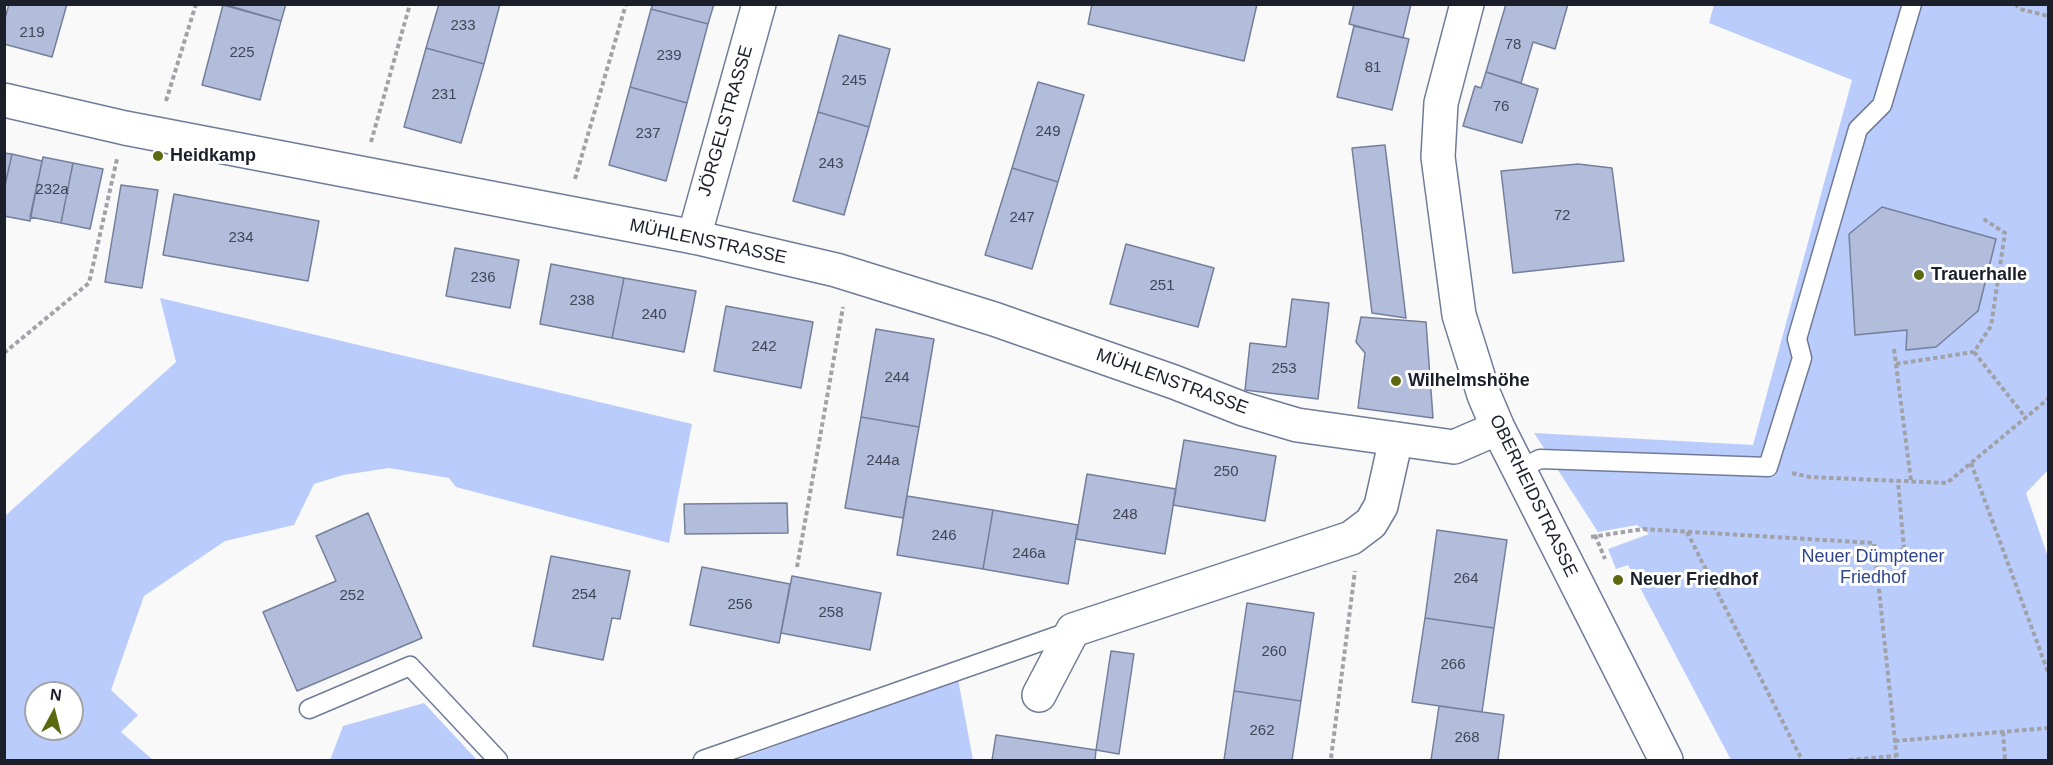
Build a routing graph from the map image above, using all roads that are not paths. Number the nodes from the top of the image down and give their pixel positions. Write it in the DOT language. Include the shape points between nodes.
graph roads {
  1 [pos="759,4"];
  2 [pos="1467,4"];
  3 [pos="1912,4"];
  4 [pos="4,99"];
  5 [pos="694,237"];
  6 [pos="1498,428"];
  7 [pos="1396,439"];
  8 [pos="1519,469"];
  9 [pos="1073,630"];
  10 [pos="1039,695"];
  11 [pos="309,709"];
  12 [pos="498,760"];
  13 [pos="703,760"];
  14 [pos="1666,760"];
  1 -- 5 [label="street, JÖRGELSTRASSE"];
  2 -- 6 [label="street, OBERHEIDSTRASSE" via="1441,103 1438,157 1459,315"];
  3 -- 8 [label="lane" via="1882,105 1858,129 1797,339 1802,358 1768,467 1540,459"];
  4 -- 5 [label="street, MÜHLENSTRASSE" via="140,131"];
  5 -- 7 [label="street, MÜHLENSTRASSE" via="849,274 1031,331 1243,410 1297,424"];
  6 -- 7 [label="street, MÜHLENSTRASSE" via="1454,447"];
  6 -- 8 [label="street, OBERHEIDSTRASSE"];
  7 -- 9 [label="street" via="1381,506 1371,523 1351,538"];
  8 -- 14 [label="street, OBERHEIDSTRASSE"];
  9 -- 10 [label="street"];
  9 -- 13 [label="lane"];
  11 -- 12 [label="lane" via="410,666"];
}
